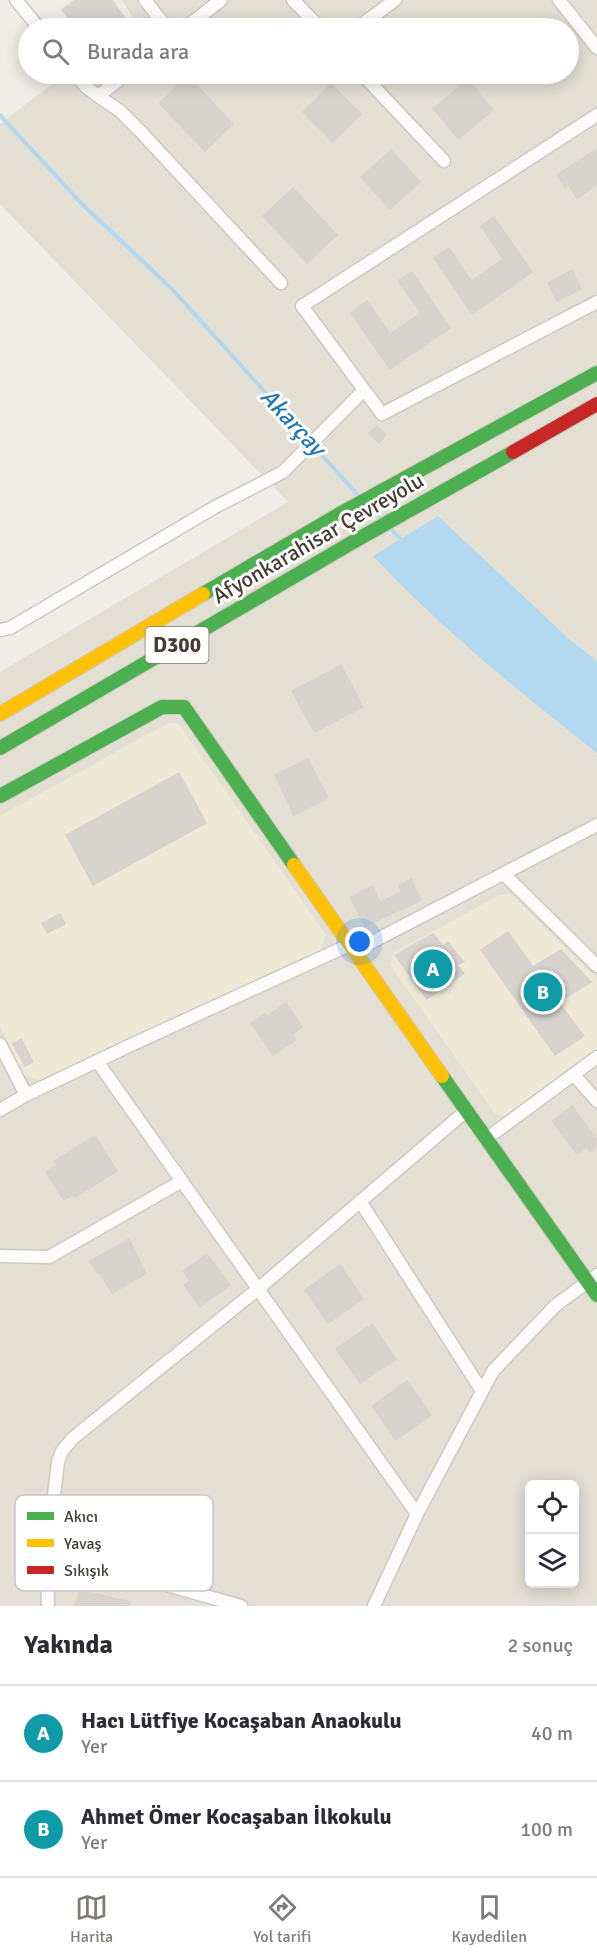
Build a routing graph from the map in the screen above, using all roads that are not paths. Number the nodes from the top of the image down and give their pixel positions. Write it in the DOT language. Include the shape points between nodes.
graph roads {
  1 [pos="16,0"];
  2 [pos="145,0"];
  3 [pos="221,0"];
  4 [pos="293,0"];
  5 [pos="395,0"];
  6 [pos="559,0"];
  7 [pos="31,18"];
  8 [pos="159,18"];
  9 [pos="197,18"];
  10 [pos="310,18"];
  11 [pos="371,18"];
  12 [pos="573,18"];
  13 [pos="579,25"];
  14 [pos="597,48"];
  15 [pos="84,84"];
  16 [pos="113,84"];
  17 [pos="372,84"];
  18 [pos="98,96"];
  19 [pos="597,115"];
  20 [pos="444,160"];
  21 [pos="281,283"];
  22 [pos="597,302"];
  23 [pos="597,373"];
  24 [pos="364,390"];
  25 [pos="597,404"];
  26 [pos="0,630"];
  27 [pos="0,714"];
  28 [pos="0,748"];
  29 [pos="0,796"];
  30 [pos="597,825"];
  31 [pos="504,874"];
  32 [pos="351,949"];
  33 [pos="597,966"];
  34 [pos="0,1044"];
  35 [pos="597,1057"];
  36 [pos="97,1061"];
  37 [pos="574,1075"];
  38 [pos="26,1095"];
  39 [pos="597,1101"];
  40 [pos="0,1110"];
  41 [pos="466,1111"];
  42 [pos="486,1139"];
  43 [pos="182,1181"];
  44 [pos="360,1201"];
  45 [pos="0,1256"];
  46 [pos="592,1278"];
  47 [pos="258,1289"];
  48 [pos="597,1295"];
  49 [pos="482,1391"];
  50 [pos="54,1495"];
  51 [pos="417,1514"];
  52 [pos="48,1591"];
  53 [pos="188,1591"];
  54 [pos="48,1606"];
  55 [pos="241,1606"];
  56 [pos="374,1606"];
  1 -- 7 [label="street"];
  2 -- 8 [label="street"];
  3 -- 9 [label="street"];
  4 -- 10 [label="street"];
  5 -- 11 [label="street"];
  6 -- 12 [label="street"];
  13 -- 14 [label="street"];
  15 -- 18 [label="street"];
  16 -- 18 [label="street"];
  17 -- 20 [label="street"];
  18 -- 21 [label="street" via="141,132"];
  19 -- 24 [label="street" via="302,306"];
  22 -- 24 [label="street" via="382,414"];
  23 -- 27 [label="main road, Afyonkarahisar Çevreyolu / D300" via="338,515"];
  24 -- 26 [label="street" via="283,472 215,507 10,628"];
  25 -- 28 [label="main road, Afyonkarahisar Çevreyolu / D300"];
  29 -- 32 [label="main road" via="162,707 184,707"];
  30 -- 31 [label="street"];
  31 -- 32 [label="street"];
  31 -- 33 [label="street"];
  32 -- 36 [label="street"];
  32 -- 41 [label="main road"];
  34 -- 38 [label="street"];
  35 -- 37 [label="street"];
  36 -- 38 [label="street"];
  36 -- 43 [label="street"];
  37 -- 39 [label="street"];
  37 -- 42 [label="street"];
  38 -- 40 [label="street"];
  41 -- 42 [label="main road"];
  41 -- 44 [label="street"];
  42 -- 46 [label="main road"];
  43 -- 45 [label="street" via="49,1257"];
  43 -- 47 [label="street"];
  44 -- 47 [label="street"];
  44 -- 49 [label="street"];
  46 -- 48 [label="main road"];
  46 -- 49 [label="street" via="556,1305 493,1371"];
  47 -- 50 [label="street" via="73,1438 62,1450"];
  47 -- 51 [label="street"];
  49 -- 51 [label="street"];
  51 -- 56 [label="street"];
  52 -- 54 [label="street"];
  53 -- 55 [label="street"];
}
